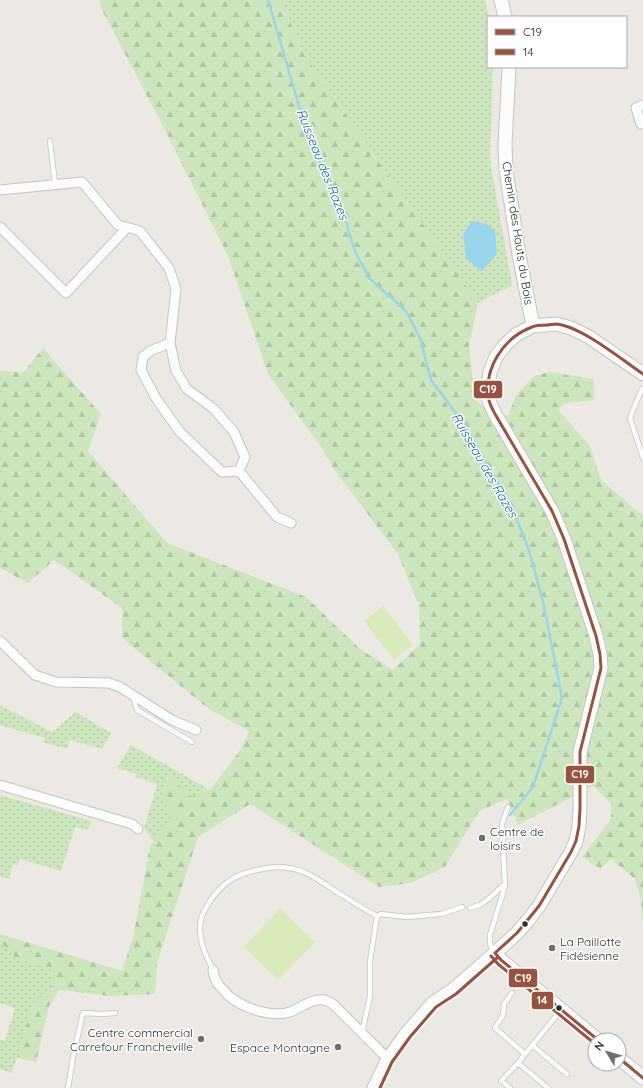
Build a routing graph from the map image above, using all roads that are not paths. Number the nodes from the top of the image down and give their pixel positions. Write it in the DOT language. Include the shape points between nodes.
graph roads {
  1 [pos="501,0"];
  2 [pos="505,16"];
  3 [pos="509,68"];
  4 [pos="643,105"];
  5 [pos="641,124"];
  6 [pos="50,141"];
  7 [pos="56,184"];
  8 [pos="0,190"];
  9 [pos="0,227"];
  10 [pos="126,227"];
  11 [pos="533,326"];
  12 [pos="170,342"];
  13 [pos="643,374"];
  14 [pos="643,388"];
  15 [pos="643,458"];
  16 [pos="239,471"];
  17 [pos="291,523"];
  18 [pos="0,641"];
  19 [pos="133,695"];
  20 [pos="196,730"];
  21 [pos="192,742"];
  22 [pos="0,785"];
  23 [pos="508,807"];
  24 [pos="138,829"];
  25 [pos="505,886"];
  26 [pos="462,907"];
  27 [pos="470,908"];
  28 [pos="377,916"];
  29 [pos="495,954"];
  30 [pos="213,970"];
  31 [pos="453,990"];
  32 [pos="512,993"];
  33 [pos="561,1009"];
  34 [pos="115,1013"];
  35 [pos="588,1032"];
  36 [pos="362,1033"];
  37 [pos="532,1045"];
  38 [pos="525,1054"];
  39 [pos="388,1059"];
  40 [pos="518,1063"];
  41 [pos="627,1065"];
  42 [pos="567,1074"];
  43 [pos="643,1078"];
  44 [pos="68,1088"];
  45 [pos="374,1088"];
  46 [pos="381,1088"];
  47 [pos="510,1088"];
  48 [pos="548,1088"];
  1 -- 2 [label="street"];
  3 -- 11 [label="street, Chemin des Hauts du Bois" via="506,170"];
  4 -- 5 [label="street" via="636,108"];
  6 -- 7 [label="lane"];
  7 -- 8 [label="street"];
  7 -- 10 [label="street" via="82,182 118,225"];
  9 -- 10 [label="street" via="66,294"];
  10 -- 12 [label="street" via="140,231 170,268 176,289"];
  11 -- 13 [label="street" via="556,324 571,328 589,337"];
  11 -- 29 [label="street" via="517,334 496,357 490,372 489,401 494,414 552,510 596,636 601,668 580,752 580,809 576,841 536,910"];
  12 -- 16 [label="street" via="176,371 187,389 214,409 234,432 245,457"];
  12 -- 16 [label="street" via="143,357 141,370 157,400 180,432 222,472"];
  14 -- 15 [label="lane" via="630,418"];
  16 -- 17 [label="street" via="276,517"];
  18 -- 19 [label="street" via="35,675 56,682 109,683 120,686"];
  19 -- 20 [label="street" via="172,720"];
  19 -- 21 [label="lane" via="137,710"];
  22 -- 24 [label="street" via="132,824"];
  23 -- 25 [label="lane" via="502,824"];
  25 -- 27 [label="lane" via="480,905"];
  25 -- 29 [label="lane" via="490,935 490,944"];
  26 -- 28 [label="lane" via="441,914"];
  28 -- 30 [label="lane" via="303,872 278,866 250,871 222,885 202,914 201,941"];
  28 -- 36 [label="lane" via="370,961 370,996"];
  29 -- 31 [label="street"];
  29 -- 33 [label="street"];
  30 -- 36 [label="street" via="214,979 219,987 234,1001 248,1007 271,1014 289,1012 320,999 327,1000"];
  31 -- 39 [label="street" via="433,1003"];
  31 -- 46 [label="street" via="405,1048"];
  32 -- 38 [label="lane" via="504,1004 503,1015 495,1028"];
  33 -- 35 [label="street"];
  33 -- 37 [label="lane"];
  34 -- 44 [label="lane" via="83,1013"];
  36 -- 39 [label="street"];
  37 -- 38 [label="lane"];
  37 -- 42 [label="lane"];
  38 -- 40 [label="lane"];
  39 -- 45 [label="street"];
  39 -- 46 [label="street"];
  40 -- 47 [label="lane" via="502,1081"];
  40 -- 48 [label="lane"];
  41 -- 43 [label="street"];
}
